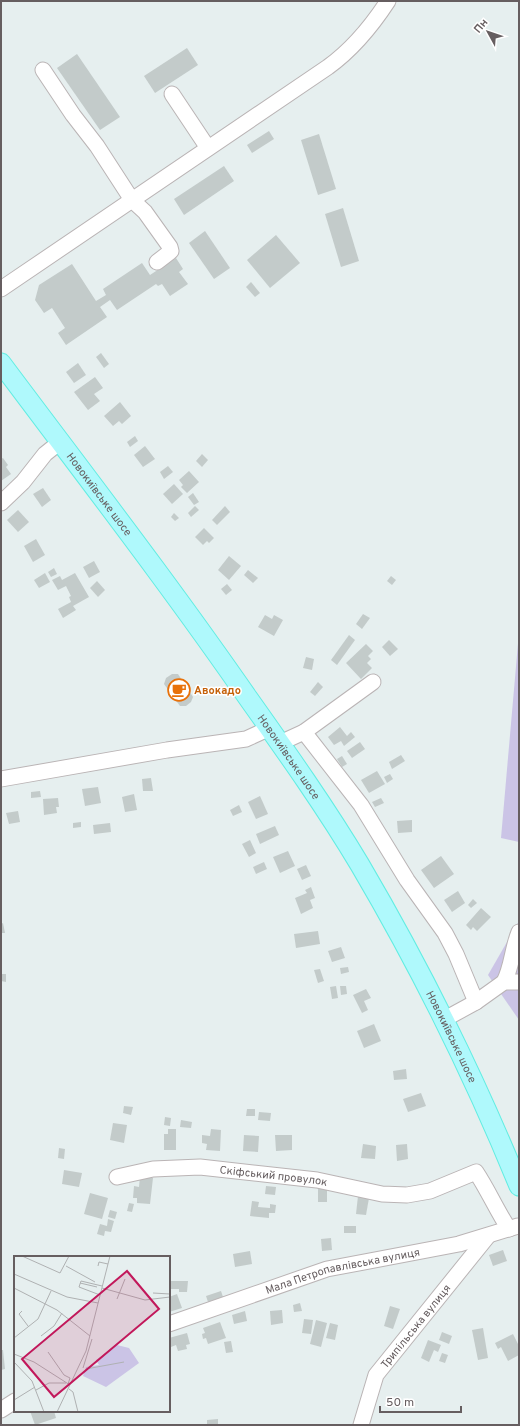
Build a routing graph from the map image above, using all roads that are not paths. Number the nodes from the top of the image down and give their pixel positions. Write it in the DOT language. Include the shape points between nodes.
graph roads {
  1 [pos="388,1"];
  2 [pos="43,70"];
  3 [pos="172,94"];
  4 [pos="208,148"];
  5 [pos="132,200"];
  6 [pos="157,262"];
  7 [pos="1,289"];
  8 [pos="4,372"];
  9 [pos="60,442"];
  10 [pos="1,503"];
  11 [pos="373,682"];
  12 [pos="304,732"];
  13 [pos="275,736"];
  14 [pos="1,779"];
  15 [pos="519,932"];
  16 [pos="512,982"];
  17 [pos="476,1002"];
  18 [pos="443,1020"];
  19 [pos="117,1177"];
  20 [pos="519,1186"];
  21 [pos="514,1227"];
  22 [pos="488,1236"];
  23 [pos="170,1324"];
  24 [pos="14,1402"];
  25 [pos="1,1410"];
  26 [pos="362,1425"];
  1 -- 4 [label="street" via="362,36 340,58"];
  2 -- 5 [label="street"];
  3 -- 4 [label="street"];
  4 -- 5 [label="street"];
  5 -- 6 [label="street" via="149,216 171,249"];
  5 -- 7 [label="street"];
  8 -- 9 [label="main road, Новокиївське шосе"];
  9 -- 10 [label="street" via="45,454 23,482"];
  9 -- 13 [label="main road, Новокиївське шосе"];
  11 -- 12 [label="street"];
  12 -- 13 [label="street"];
  12 -- 17 [label="street" via="361,805 410,884 445,933"];
  13 -- 14 [label="street" via="167,750"];
  13 -- 18 [label="main road, Новокиївське шосе" via="360,865 403,940"];
  15 -- 16 [label="street" via="514,945"];
  16 -- 17 [label="street"];
  17 -- 18 [label="street"];
  18 -- 20 [label="main road, Новокиївське шосе" via="487,1111"];
  19 -- 21 [label="street, Скіфський провулок" via="153,1169 200,1167 317,1180 394,1195 430,1191 476,1172 501,1216"];
  21 -- 22 [label="street, Мала Петропавлівська вулиця"];
  22 -- 23 [label="street, Мала Петропавлівська вулиця" via="421,1252 327,1269"];
  22 -- 26 [label="street, Трипільська вулиця" via="376,1374"];
  24 -- 25 [label="street"];
}
